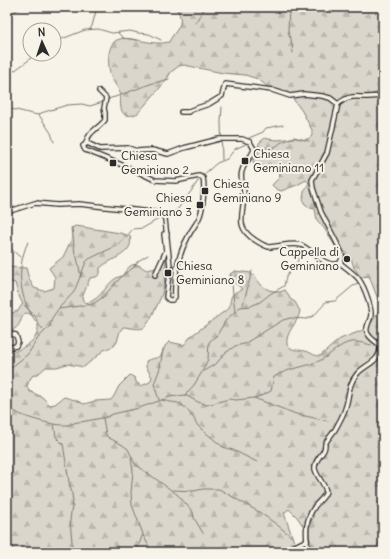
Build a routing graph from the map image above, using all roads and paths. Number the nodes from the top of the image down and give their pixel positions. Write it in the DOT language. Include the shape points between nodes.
graph roads {
  1 [pos="99,91"];
  2 [pos="383,98"];
  3 [pos="338,104"];
  4 [pos="181,112"];
  5 [pos="86,143"];
  6 [pos="7,212"];
  7 [pos="167,234"];
  8 [pos="340,263"];
  9 [pos="155,270"];
  10 [pos="7,333"];
  11 [pos="7,348"];
  12 [pos="307,542"];
  13 [pos="283,552"];
  14 [pos="308,552"];
  1 -- 5 [label="street" via="106,98 105,120 94,130"];
  2 -- 3 [label="street" via="350,96"];
  3 -- 4 [label="street" via="322,96 290,96 272,90 225,84 222,96 204,106"];
  3 -- 8 [label="street" via="327,153 312,180 321,212 342,253"];
  5 -- 7 [label="street" via="83,146 85,150 155,180 176,181 199,176 203,178 200,216 188,236 181,255 174,283 174,297 170,300 166,295 170,266"];
  5 -- 8 [label="street" via="104,150 128,148 168,154 219,139 248,140 252,144 253,152 244,164 241,176 244,194 243,230 265,246 299,245 332,264"];
  6 -- 7 [label="street" via="35,203 79,204 156,212 164,216"];
  7 -- 9 [label="street" via="164,234 165,256 155,275"];
  8 -- 12 [label="street" via="363,283 371,313 367,332 380,345 381,351 378,357 363,367 351,383 346,408 316,463 315,469 326,494 309,516"];
  10 -- 11 [label="street" via="16,335 18,342 16,346"];
  12 -- 13 [label="street"];
  12 -- 14 [label="street"];
}
